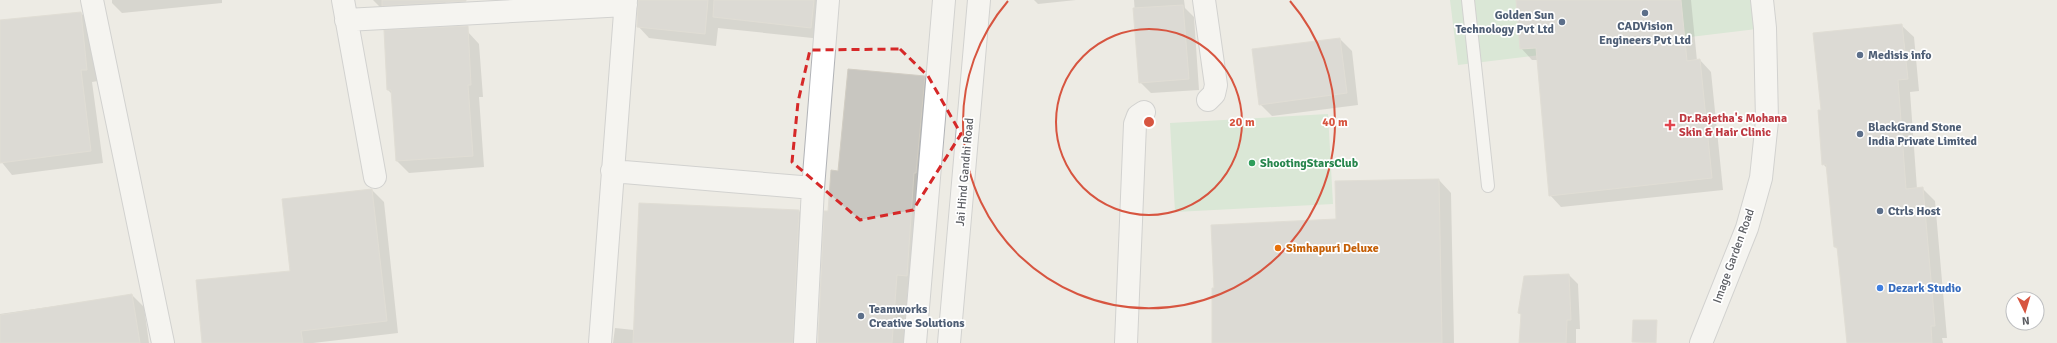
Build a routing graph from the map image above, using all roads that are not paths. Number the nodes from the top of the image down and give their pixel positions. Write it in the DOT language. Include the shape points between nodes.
graph roads {
  1 [pos="92,0"];
  2 [pos="828,0"];
  3 [pos="944,0"];
  4 [pos="979,0"];
  5 [pos="1204,0"];
  6 [pos="1468,0"];
  7 [pos="1762,0"];
  8 [pos="626,2"];
  9 [pos="344,10"];
  10 [pos="1208,100"];
  11 [pos="1144,112"];
  12 [pos="612,171"];
  13 [pos="375,177"];
  14 [pos="1488,186"];
  15 [pos="813,188"];
  16 [pos="163,343"];
  17 [pos="600,343"];
  18 [pos="805,343"];
  19 [pos="915,343"];
  20 [pos="949,343"];
  21 [pos="1126,343"];
  22 [pos="1701,343"];
  1 -- 16 [label="street"];
  2 -- 15 [label="street"];
  3 -- 19 [label="street"];
  4 -- 20 [label="street, Jai Hind Gandhi Road"];
  5 -- 10 [label="street" via="1216,85 1214,94"];
  6 -- 14 [label="lane"];
  7 -- 22 [label="street, Image Garden Road" via="1767,121 1761,178 1747,228"];
  8 -- 9 [label="street"];
  8 -- 12 [label="street"];
  9 -- 13 [label="street"];
  11 -- 21 [label="street" via="1138,116 1135,124"];
  12 -- 15 [label="street"];
  12 -- 17 [label="street"];
  15 -- 18 [label="street"];
}
